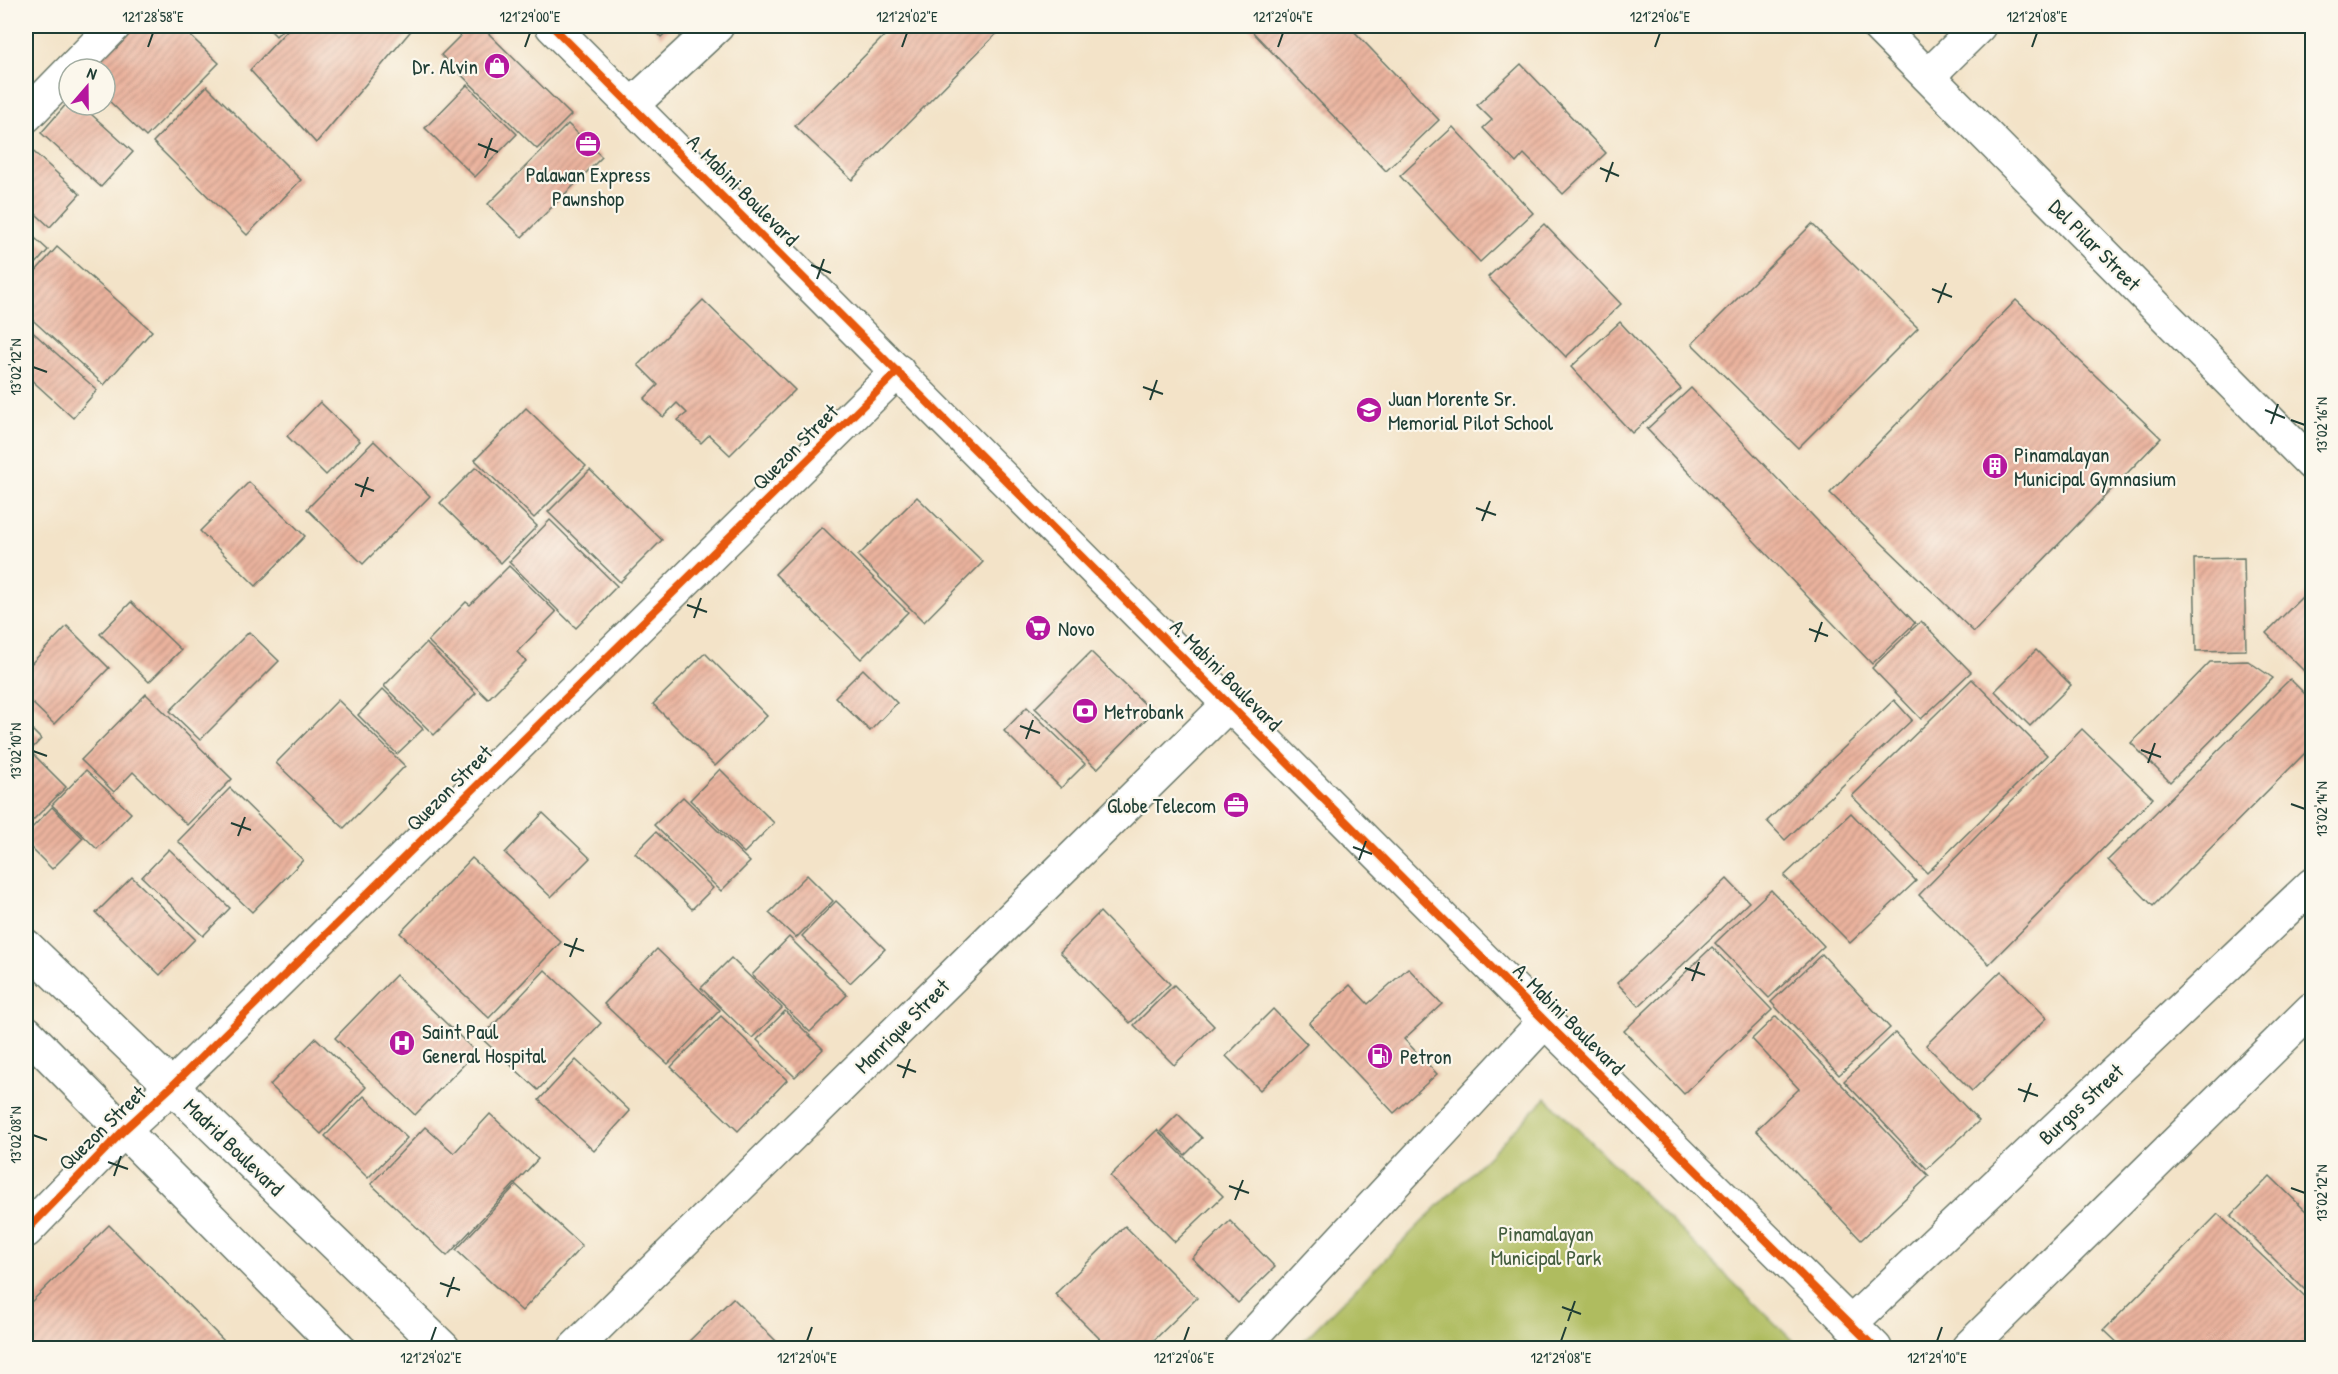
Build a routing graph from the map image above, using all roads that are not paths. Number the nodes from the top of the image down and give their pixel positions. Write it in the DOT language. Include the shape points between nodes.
graph roads {
  1 [pos="114,26"];
  2 [pos="552,26"];
  3 [pos="717,26"];
  4 [pos="1878,26"];
  5 [pos="1979,26"];
  6 [pos="83,57"];
  7 [pos="1928,76"];
  8 [pos="57,84"];
  9 [pos="632,105"];
  10 [pos="26,116"];
  11 [pos="898,370"];
  12 [pos="2313,464"];
  13 [pos="1229,704"];
  14 [pos="2313,885"];
  15 [pos="26,946"];
  16 [pos="2313,1009"];
  17 [pos="1545,1021"];
  18 [pos="26,1032"];
  19 [pos="171,1086"];
  20 [pos="124,1130"];
  21 [pos="26,1231"];
  22 [pos="1850,1324"];
  23 [pos="339,1348"];
  24 [pos="443,1348"];
  25 [pos="575,1348"];
  26 [pos="1240,1348"];
  27 [pos="1875,1348"];
  28 [pos="1968,1348"];
  1 -- 6 [label="street"];
  2 -- 9 [label="street, A. Mabini Boulevard"];
  3 -- 9 [label="street"];
  4 -- 7 [label="street, Del Pilar Street"];
  5 -- 7 [label="street"];
  7 -- 12 [label="street, Del Pilar Street"];
  8 -- 10 [label="street"];
  9 -- 11 [label="street, A. Mabini Boulevard"];
  11 -- 13 [label="street, A. Mabini Boulevard"];
  11 -- 19 [label="street, Quezon Street"];
  13 -- 17 [label="street, A. Mabini Boulevard"];
  13 -- 25 [label="street, Manrique Street"];
  14 -- 22 [label="street, Burgos Street"];
  15 -- 19 [label="street, Madrid Boulevard"];
  16 -- 28 [label="street"];
  17 -- 22 [label="street, A. Mabini Boulevard"];
  17 -- 26 [label="street"];
  18 -- 20 [label="street"];
  19 -- 20 [label="street, Quezon Street"];
  19 -- 24 [label="street, Madrid Boulevard"];
  20 -- 21 [label="street, Quezon Street"];
  20 -- 23 [label="street"];
  22 -- 27 [label="street, A. Mabini Boulevard"];
}
